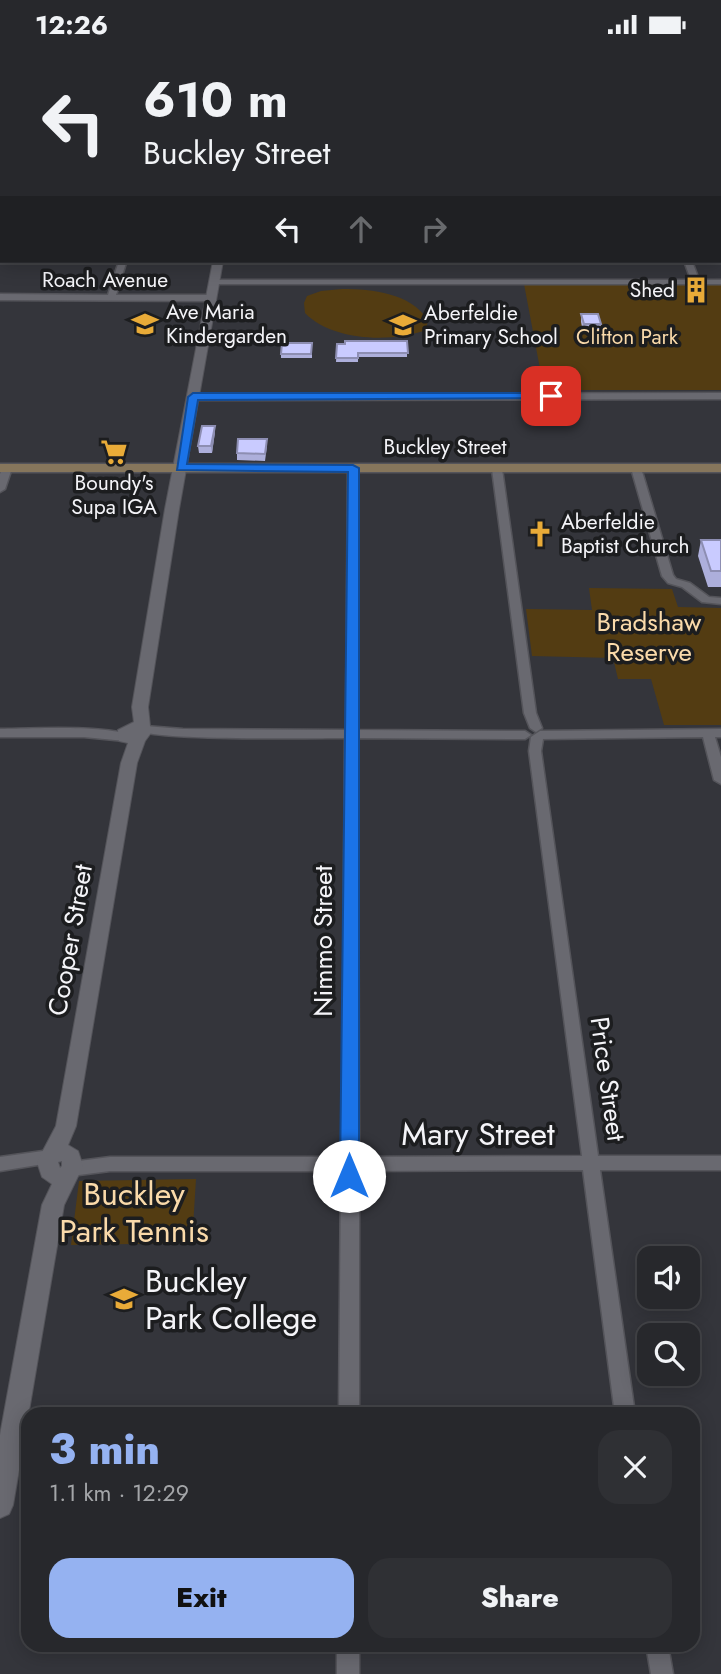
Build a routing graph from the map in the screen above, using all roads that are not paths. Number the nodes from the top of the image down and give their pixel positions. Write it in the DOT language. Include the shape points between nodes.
graph roads {
  1 [pos="122,263"];
  2 [pos="218,263"];
  3 [pos="689,263"];
  4 [pos="214,282"];
  5 [pos="696,282"];
  6 [pos="721,282"];
  7 [pos="0,297"];
  8 [pos="111,297"];
  9 [pos="211,298"];
  10 [pos="204,336"];
  11 [pos="264,336"];
  12 [pos="721,396"];
  13 [pos="193,397"];
  14 [pos="4,468"];
  15 [pos="181,468"];
  16 [pos="353,468"];
  17 [pos="636,468"];
  18 [pos="721,468"];
  19 [pos="497,469"];
  20 [pos="0,489"];
  21 [pos="721,601"];
  22 [pos="0,733"];
  23 [pos="134,733"];
  24 [pos="352,733"];
  25 [pos="714,733"];
  26 [pos="533,735"];
  27 [pos="721,780"];
  28 [pos="721,1163"];
  29 [pos="5,1164"];
  30 [pos="60,1164"];
  31 [pos="350,1164"];
  32 [pos="591,1164"];
  33 [pos="349,1407"];
  34 [pos="624,1407"];
  35 [pos="0,1505"];
  36 [pos="348,1652"];
  37 [pos="658,1652"];
  38 [pos="348,1674"];
  39 [pos="662,1674"];
  1 -- 8 [label="street"];
  2 -- 4 [label="street, Cooper Street"];
  3 -- 5 [label="street"];
  4 -- 5 [label="street"];
  4 -- 9 [label="street, Cooper Street"];
  5 -- 6 [label="street"];
  7 -- 8 [label="street, Roach Avenue"];
  8 -- 9 [label="street, Roach Avenue"];
  9 -- 10 [label="street, Cooper Street"];
  10 -- 11 [label="street"];
  10 -- 13 [label="street, Cooper Street"];
  12 -- 13 [label="street"];
  13 -- 15 [label="street, Cooper Street"];
  14 -- 15 [label="main road, Buckley Street"];
  14 -- 20 [label="street"];
  15 -- 16 [label="main road, Buckley Street"];
  15 -- 23 [label="street, Cooper Street"];
  16 -- 19 [label="main road, Buckley Street"];
  16 -- 24 [label="street, Nimmo Street"];
  17 -- 18 [label="main road, Buckley Street"];
  17 -- 19 [label="main road, Buckley Street"];
  17 -- 21 [label="street" via="668,576 706,600"];
  19 -- 26 [label="street, Price Street"];
  22 -- 23 [label="street"];
  23 -- 24 [label="street"];
  23 -- 30 [label="street, Cooper Street"];
  24 -- 26 [label="street"];
  24 -- 31 [label="street, Nimmo Street"];
  25 -- 26 [label="street"];
  25 -- 27 [label="street"];
  26 -- 32 [label="street, Price Street"];
  28 -- 32 [label="street, Mary Street"];
  29 -- 30 [label="street, Mary Street"];
  30 -- 31 [label="street, Mary Street"];
  30 -- 35 [label="street, Cooper Street"];
  31 -- 32 [label="street, Mary Street"];
  31 -- 33 [label="street, Nimmo Street"];
  32 -- 34 [label="street, Price Street"];
  36 -- 38 [label="street"];
  37 -- 39 [label="street"];
}
